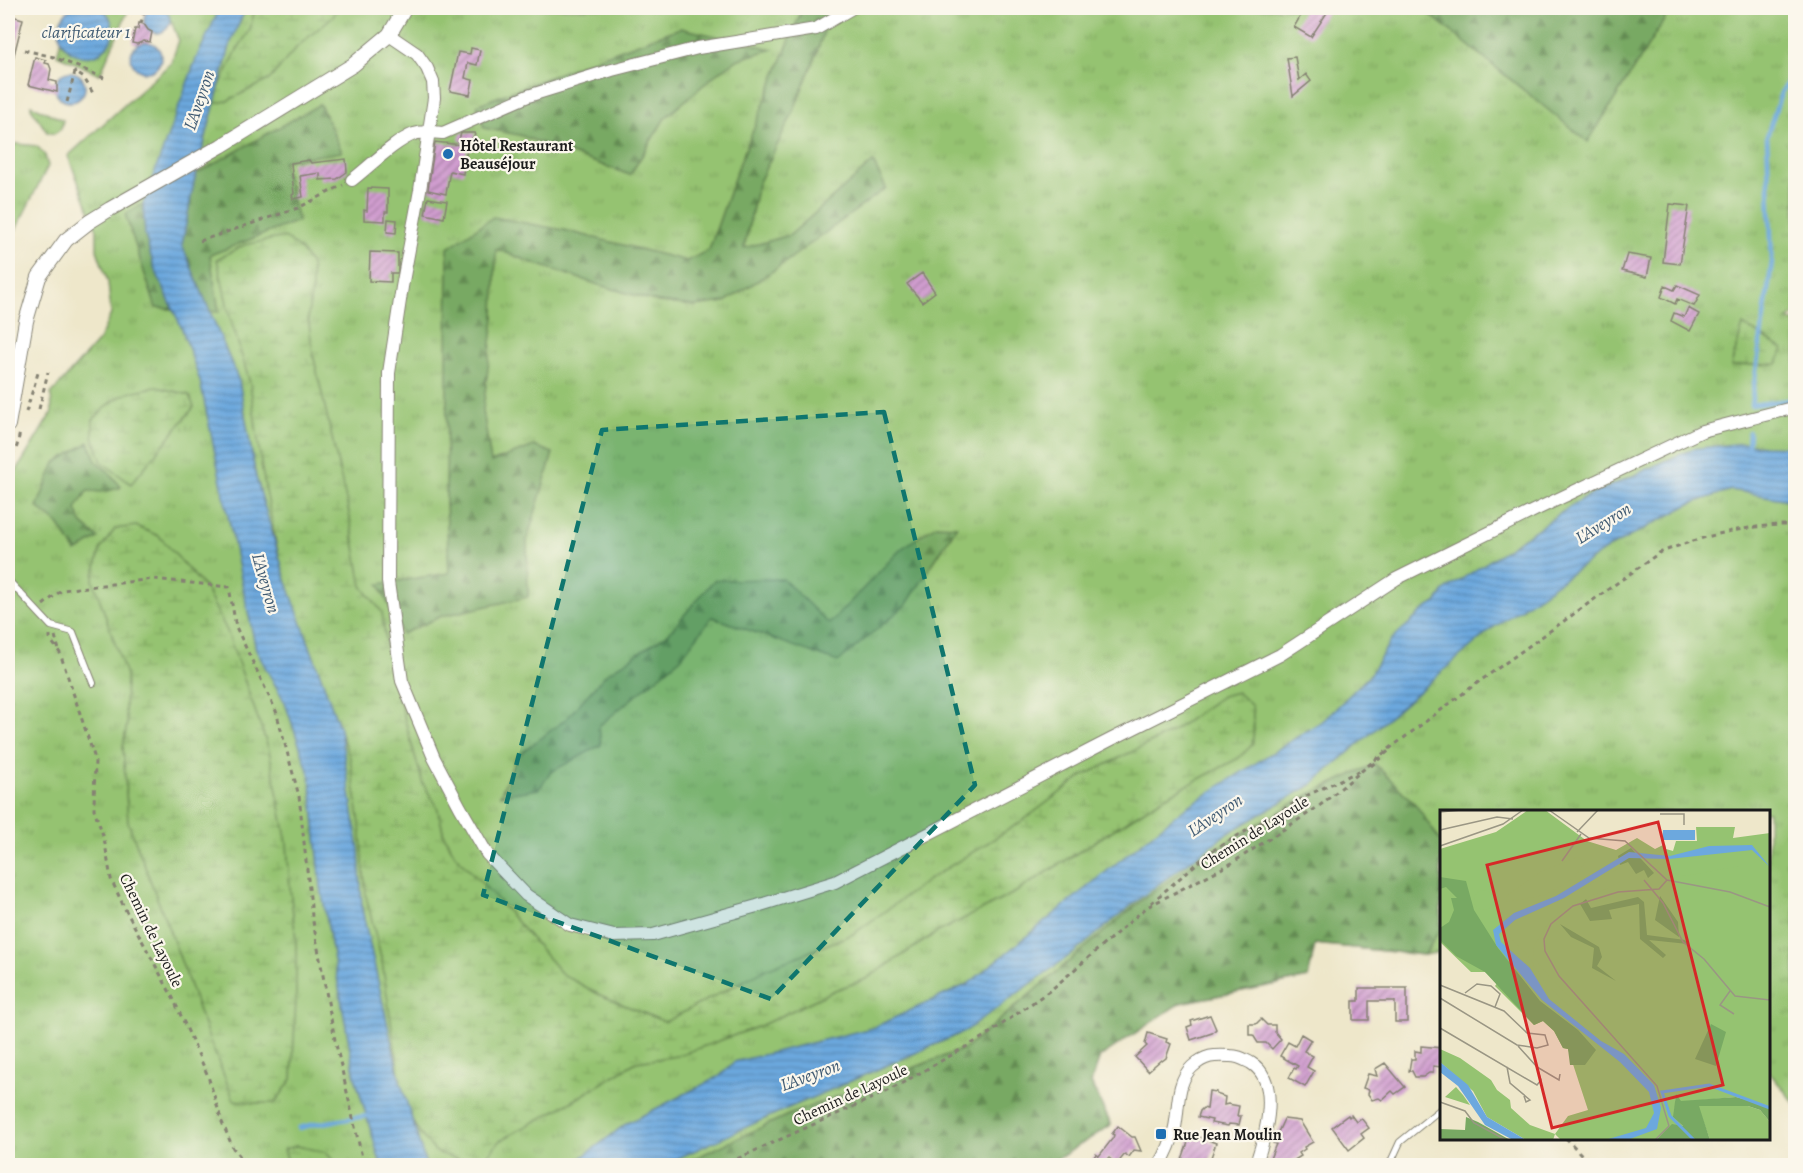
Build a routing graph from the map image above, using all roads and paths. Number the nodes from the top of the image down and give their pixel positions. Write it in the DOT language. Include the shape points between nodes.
graph roads {
  1 [pos="405,8"];
  2 [pos="852,8"];
  3 [pos="134,10"];
  4 [pos="141,23"];
  5 [pos="389,35"];
  6 [pos="24,50"];
  7 [pos="104,78"];
  8 [pos="94,95"];
  9 [pos="67,102"];
  10 [pos="428,131"];
  11 [pos="352,180"];
  12 [pos="200,242"];
  13 [pos="48,372"];
  14 [pos="38,373"];
  15 [pos="1796,407"];
  16 [pos="39,409"];
  17 [pos="24,416"];
  18 [pos="22,424"];
  19 [pos="8,425"];
  20 [pos="8,464"];
  21 [pos="1796,525"];
  22 [pos="8,580"];
  23 [pos="51,626"];
  24 [pos="93,683"];
  25 [pos="1411,732"];
  26 [pos="1147,907"];
  27 [pos="1440,1110"];
  28 [pos="1568,1140"];
  29 [pos="248,1166"];
  30 [pos="364,1166"];
  31 [pos="721,1166"];
  32 [pos="1160,1166"];
  33 [pos="1255,1166"];
  34 [pos="1389,1166"];
  35 [pos="1592,1166"];
  1 -- 5 [label="street"];
  2 -- 10 [label="street" via="816,30 698,48 528,96 443,133"];
  3 -- 4 [label="path" via="144,12"];
  5 -- 10 [label="street" via="417,54 433,81"];
  5 -- 19 [label="street" via="353,65 110,208 66,240 39,277 26,321"];
  6 -- 7 [label="path" via="54,57"];
  8 -- 9 [label="path" via="84,78 75,72"];
  10 -- 11 [label="street" via="400,142"];
  10 -- 15 [label="street" via="389,373 388,582 402,681 434,758 488,854 526,895 570,925 614,936 653,935 835,882 1280,656 1396,579 1514,520 1702,431"];
  11 -- 12 [label="path" via="298,208"];
  13 -- 16 [label="path"];
  14 -- 17 [label="path"];
  18 -- 20 [label="path"];
  21 -- 25 [label="path, Chemin de Layoule" via="1734,530 1659,553"];
  22 -- 23 [label="lane"];
  23 -- 24 [label="lane" via="74,632"];
  23 -- 29 [label="path, Chemin de Layoule" via="50,639 60,653 95,759 94,809 111,879 173,998 208,1076 233,1148"];
  23 -- 30 [label="path, Chemin de Layoule" via="39,608 62,590 153,579 229,587 236,627 276,711 299,796 312,916"];
  25 -- 26 [label="path, Chemin de Layoule" via="1294,823 1232,863"];
  25 -- 26 [label="path" via="1375,764 1308,795 1210,852"];
  26 -- 31 [label="path, Chemin de Layoule" via="1052,989 987,1035 888,1092"];
  27 -- 34 [label="lane" via="1400,1142"];
  28 -- 35 [label="path"];
  32 -- 33 [label="street" via="1170,1146 1178,1092 1191,1068 1210,1055 1239,1056 1258,1068 1266,1086 1270,1104"];
}
